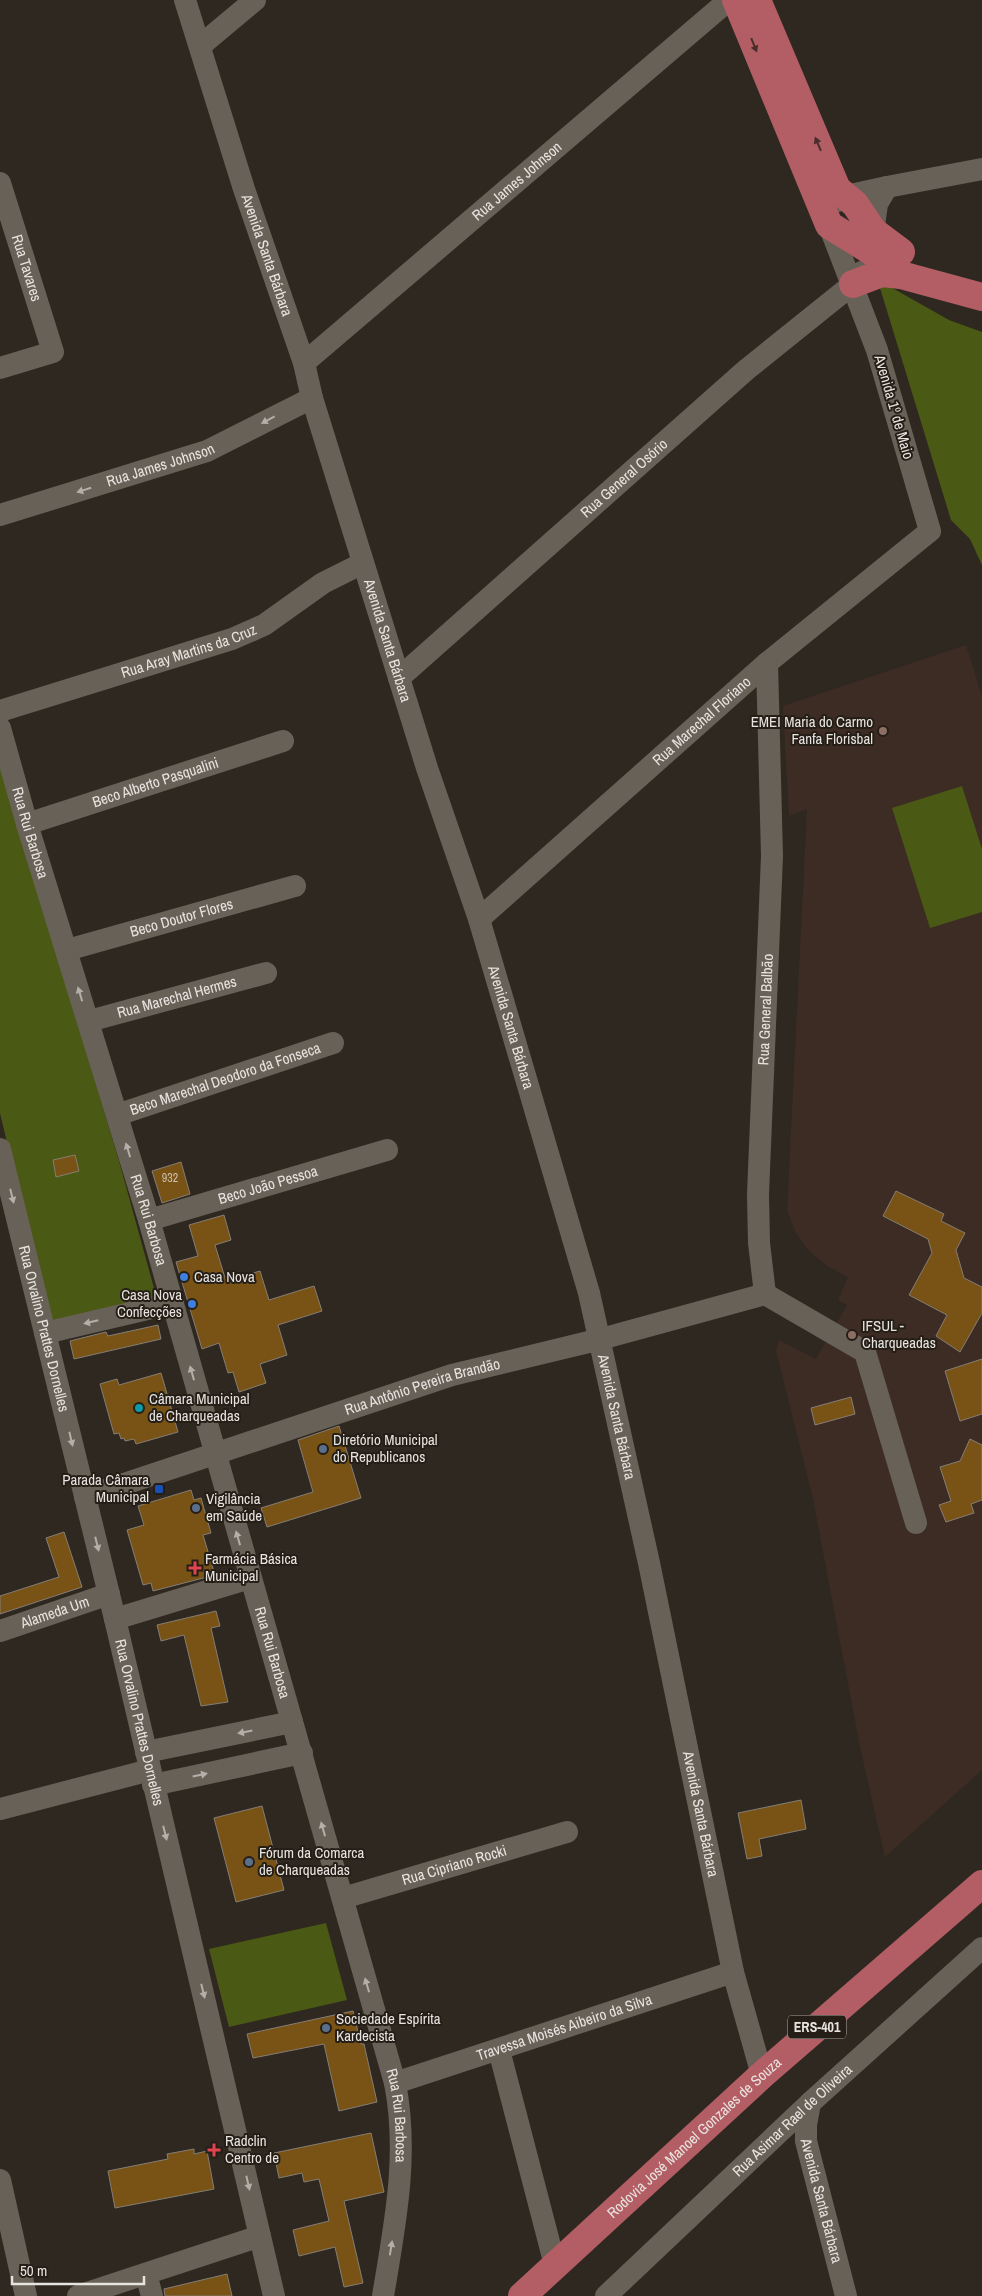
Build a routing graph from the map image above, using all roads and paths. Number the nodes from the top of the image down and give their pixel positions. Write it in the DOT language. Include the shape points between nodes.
graph roads {
  1 [pos="185,0"];
  2 [pos="255,0"];
  3 [pos="729,0"];
  4 [pos="736,0"];
  5 [pos="757,0"];
  6 [pos="200,46"];
  7 [pos="982,169"];
  8 [pos="0,183"];
  9 [pos="887,187"];
  10 [pos="846,196"];
  11 [pos="827,222"];
  12 [pos="872,241"];
  13 [pos="901,275"];
  14 [pos="853,284"];
  15 [pos="972,294"];
  16 [pos="304,363"];
  17 [pos="0,368"];
  18 [pos="312,398"];
  19 [pos="0,515"];
  20 [pos="930,531"];
  21 [pos="363,563"];
  22 [pos="767,663"];
  23 [pos="399,678"];
  24 [pos="0,711"];
  25 [pos="0,728"];
  26 [pos="283,741"];
  27 [pos="27,824"];
  28 [pos="295,886"];
  29 [pos="480,919"];
  30 [pos="67,950"];
  31 [pos="266,973"];
  32 [pos="89,1021"];
  33 [pos="333,1043"];
  34 [pos="117,1115"];
  35 [pos="0,1149"];
  36 [pos="387,1150"];
  37 [pos="150,1220"];
  38 [pos="765,1294"];
  39 [pos="173,1303"];
  40 [pos="46,1332"];
  41 [pos="601,1340"];
  42 [pos="215,1454"];
  43 [pos="85,1497"];
  44 [pos="916,1523"];
  45 [pos="250,1578"];
  46 [pos="109,1594"];
  47 [pos="115,1619"];
  48 [pos="0,1631"];
  49 [pos="292,1722"];
  50 [pos="302,1753"];
  51 [pos="150,1769"];
  52 [pos="0,1809"];
  53 [pos="567,1832"];
  54 [pos="982,1884"];
  55 [pos="343,1898"];
  56 [pos="982,1948"];
  57 [pos="733,1972"];
  58 [pos="500,2050"];
  59 [pos="762,2074"];
  60 [pos="395,2083"];
  61 [pos="810,2103"];
  62 [pos="0,2180"];
  63 [pos="260,2236"];
  64 [pos="555,2265"];
  65 [pos="146,2274"];
  66 [pos="26,2296"];
  67 [pos="78,2296"];
  68 [pos="152,2296"];
  69 [pos="274,2296"];
  70 [pos="383,2296"];
  71 [pos="522,2296"];
  72 [pos="606,2296"];
  73 [pos="846,2296"];
  1 -- 6 [label="street, Avenida Santa Bárbara"];
  2 -- 6 [label="street"];
  3 -- 16 [label="street, Rua James Johnson"];
  4 -- 11 [label="main road, Avenida 1º de Maio, one-way"];
  10 -- 5 [label="main road, one-way" via="837,189"];
  6 -- 16 [label="street, Avenida Santa Bárbara" via="244,189"];
  7 -- 9 [label="street"];
  8 -- 17 [label="street, Rua Tavares" via="53,352"];
  9 -- 10 [label="street"];
  9 -- 12 [label="street" via="877,204"];
  10 -- 11 [label="street" via="836,201"];
  10 -- 12 [label="main road" via="864,214"];
  11 -- 12 [label="main road"];
  11 -- 14 [label="street, Avenida 1º de Maio"];
  12 -- 13 [label="main road"];
  12 -- 14 [label="street" via="861,275"];
  12 -- 15 [label="main road" via="897,250"];
  13 -- 14 [label="main road" via="882,273"];
  13 -- 15 [label="main road"];
  14 -- 20 [label="street, Avenida 1º de Maio" via="885,373"];
  14 -- 23 [label="street, Rua General Osório" via="746,370"];
  16 -- 18 [label="street, Avenida Santa Bárbara"];
  18 -- 19 [label="street, Rua James Johnson, one-way" via="206,451"];
  18 -- 21 [label="street, Avenida Santa Bárbara"];
  20 -- 22 [label="street, Rua Marechal Floriano"];
  21 -- 23 [label="street, Avenida Santa Bárbara"];
  21 -- 24 [label="street, Rua Aray Martins da Cruz" via="324,583 264,625 232,639"];
  22 -- 29 [label="street, Rua Marechal Floriano"];
  22 -- 38 [label="street, Rua General Balbão" via="772,856 758,1194 758,1243"];
  23 -- 29 [label="street, Avenida Santa Bárbara"];
  25 -- 27 [label="street, Rua Rui Barbosa"];
  26 -- 27 [label="street, Beco Alberto Pasqualini"];
  27 -- 30 [label="street, Rua Rui Barbosa"];
  28 -- 30 [label="street, Beco Doutor Flores"];
  29 -- 41 [label="street, Avenida Santa Bárbara"];
  32 -- 30 [label="street, Rua Rui Barbosa, one-way"];
  31 -- 32 [label="street, Rua Marechal Hermes"];
  32 -- 34 [label="street, Rua Rui Barbosa"];
  33 -- 34 [label="street, Beco Marechal Deodoro da Fonseca"];
  37 -- 34 [label="street, Rua Rui Barbosa, one-way"];
  35 -- 40 [label="street, Rua Orvalino Prattes Dornelles, one-way"];
  36 -- 37 [label="street, Beco João Pessoa"];
  37 -- 39 [label="street, Rua Rui Barbosa"];
  38 -- 41 [label="street, Rua Antônio Pereira Brandão"];
  38 -- 44 [label="street" via="865,1352"];
  39 -- 40 [label="street, one-way"];
  42 -- 39 [label="street, Rua Rui Barbosa, one-way"];
  40 -- 43 [label="street, Rua Orvalino Prattes Dornelles, one-way"];
  41 -- 42 [label="street, Rua Antônio Pereira Brandão" via="452,1375"];
  41 -- 57 [label="street, Avenida Santa Bárbara"];
  42 -- 43 [label="street, Rua Antônio Pereira Brandão"];
  45 -- 42 [label="street, Rua Rui Barbosa, one-way"];
  43 -- 46 [label="street, Rua Orvalino Prattes Dornelles, one-way"];
  45 -- 47 [label="street"];
  45 -- 49 [label="street, Rua Rui Barbosa"];
  46 -- 47 [label="street, Rua Orvalino Prattes Dornelles"];
  46 -- 48 [label="street, Alameda Um"];
  47 -- 51 [label="street, Rua Orvalino Prattes Dornelles"];
  49 -- 50 [label="street, Rua Rui Barbosa"];
  49 -- 51 [label="street, one-way"];
  51 -- 50 [label="street, one-way"];
  55 -- 50 [label="street, Rua Rui Barbosa, one-way"];
  51 -- 52 [label="street"];
  51 -- 63 [label="street, Rua Orvalino Prattes Dornelles, one-way"];
  53 -- 55 [label="street, Rua Cipriano Rocki"];
  54 -- 59 [label="main road, Rodovia José Manoel Gonzales de Souza / ERS-401"];
  60 -- 55 [label="street, Rua Rui Barbosa, one-way"];
  56 -- 61 [label="street, Rua Asimar Rael de Oliveira"];
  57 -- 58 [label="street, Travessa Moisés Aibeiro da Silva"];
  57 -- 59 [label="street, Avenida Santa Bárbara"];
  58 -- 60 [label="street, Travessa Moisés Aibeiro da Silva"];
  58 -- 64 [label="street"];
  59 -- 64 [label="main road, Rodovia José Manoel Gonzales de Souza / ERS-401"];
  70 -- 60 [label="street, Rua Rui Barbosa, one-way" via="398,2202 402,2152"];
  61 -- 72 [label="street, Rua Asimar Rael de Oliveira"];
  61 -- 73 [label="street, Avenida Santa Bárbara" via="806,2141"];
  62 -- 66 [label="street"];
  63 -- 65 [label="street"];
  63 -- 69 [label="street, Rua Orvalino Prattes Dornelles"];
  64 -- 71 [label="main road, Rodovia José Manoel Gonzales de Souza / ERS-401"];
  65 -- 67 [label="street"];
  65 -- 68 [label="street"];
}
